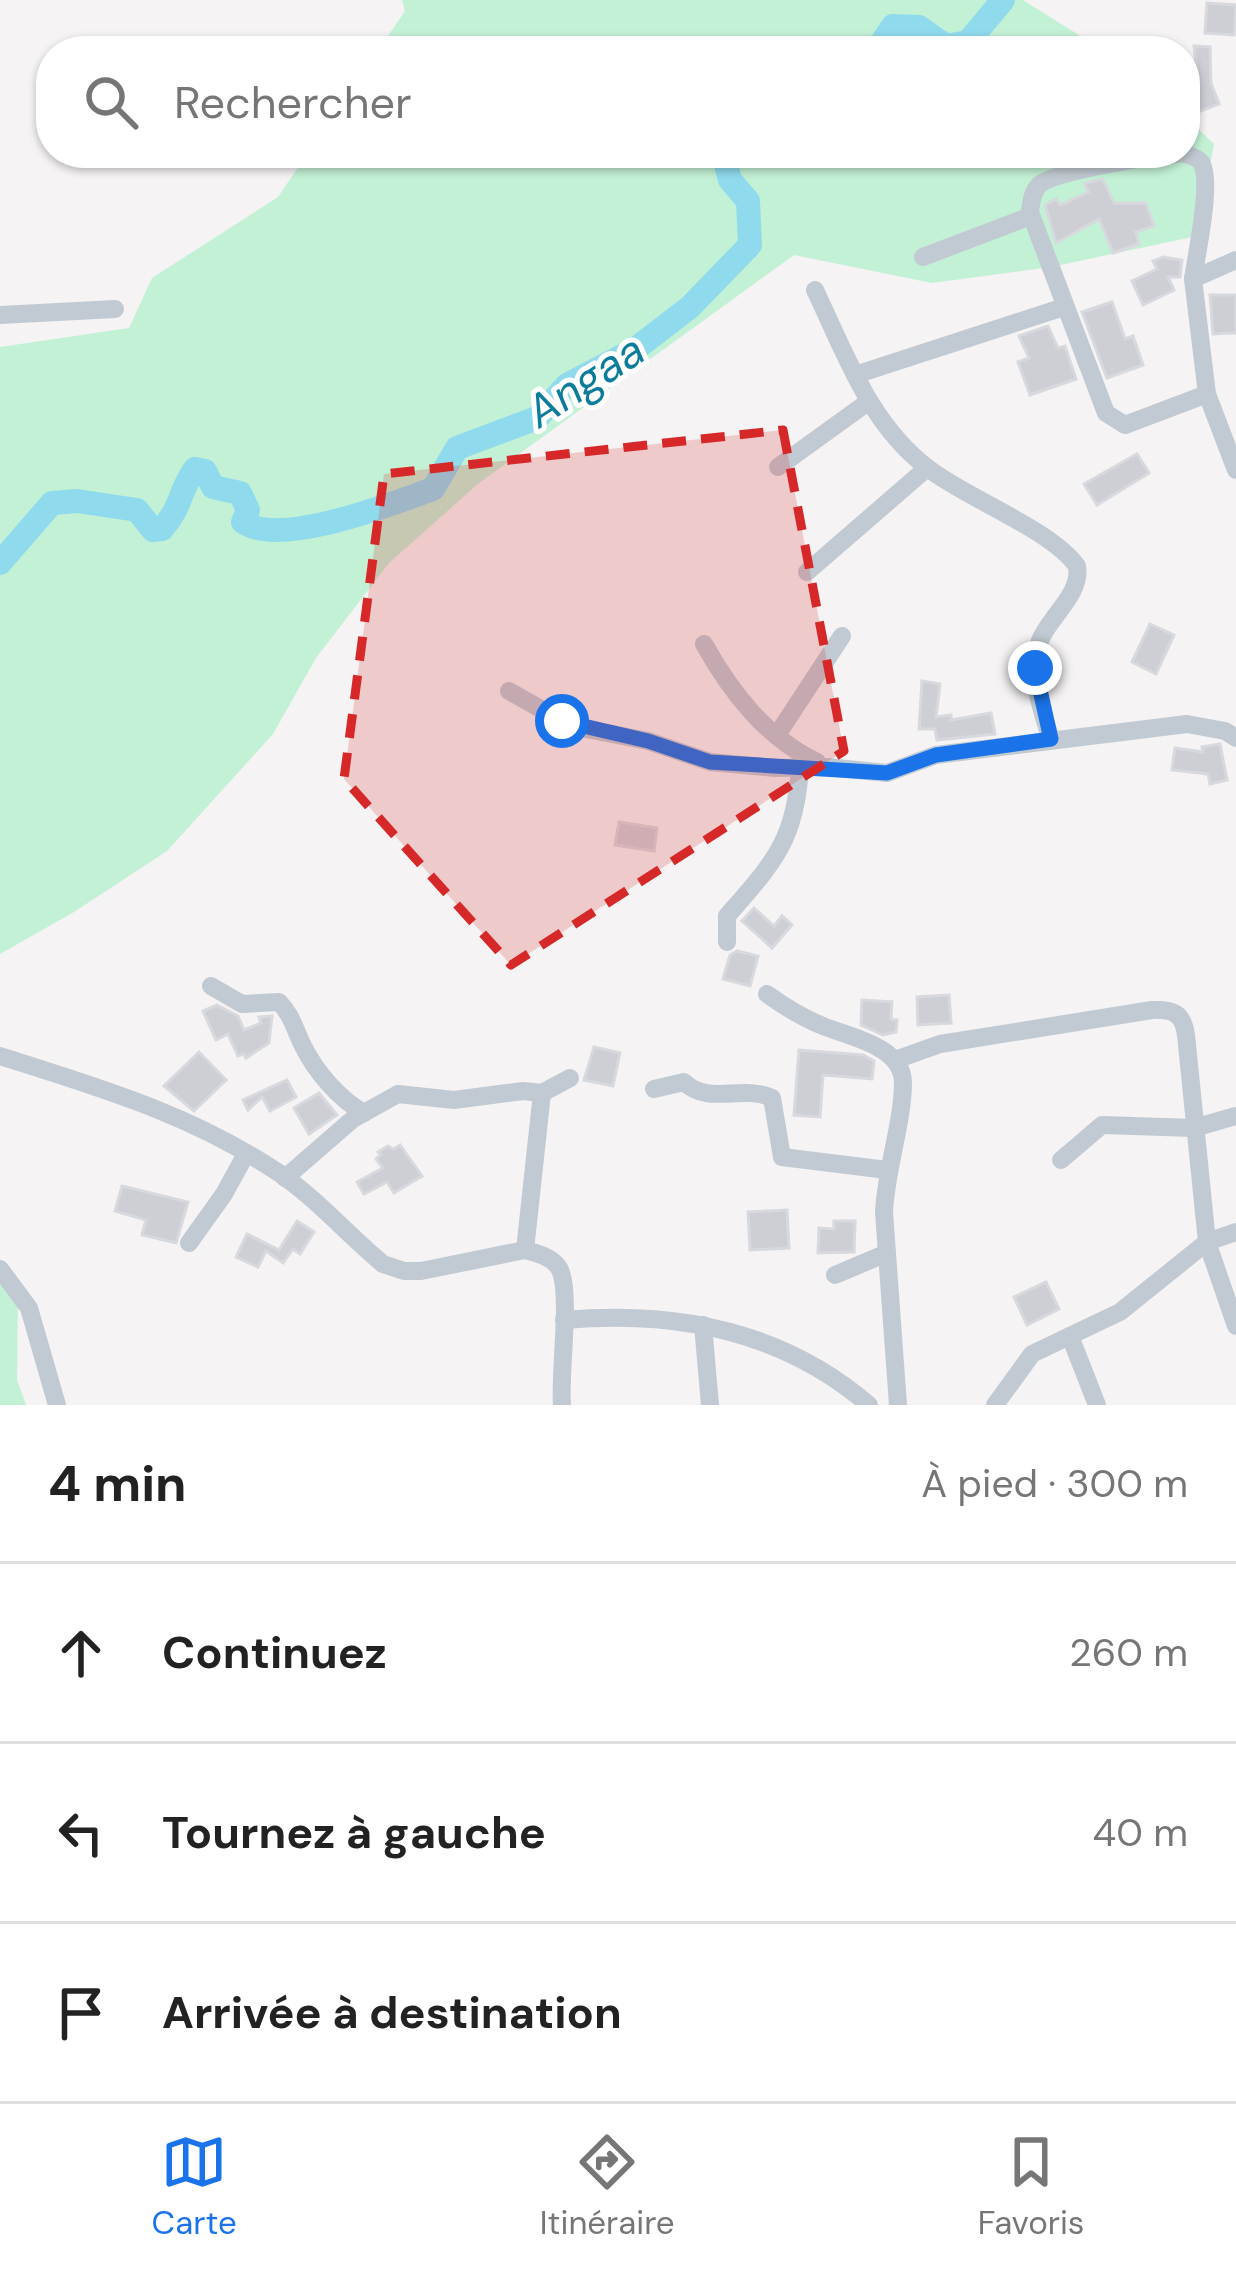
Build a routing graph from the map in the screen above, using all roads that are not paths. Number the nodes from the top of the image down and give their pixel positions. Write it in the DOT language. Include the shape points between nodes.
graph roads {
  1 [pos="1200,162"];
  2 [pos="1104,168"];
  3 [pos="1031,216"];
  4 [pos="922,256"];
  5 [pos="1236,260"];
  6 [pos="1193,279"];
  7 [pos="815,290"];
  8 [pos="1064,307"];
  9 [pos="115,309"];
  10 [pos="0,315"];
  11 [pos="855,375"];
  12 [pos="1207,394"];
  13 [pos="868,402"];
  14 [pos="778,466"];
  15 [pos="927,468"];
  16 [pos="1236,470"];
  17 [pos="807,572"];
  18 [pos="842,636"];
  19 [pos="704,644"];
  20 [pos="509,691"];
  21 [pos="776,735"];
  22 [pos="1236,737"];
  23 [pos="1051,739"];
  24 [pos="800,766"];
  25 [pos="826,766"];
  26 [pos="727,942"];
  27 [pos="211,986"];
  28 [pos="766,994"];
  29 [pos="0,1056"];
  30 [pos="895,1060"];
  31 [pos="570,1078"];
  32 [pos="654,1089"];
  33 [pos="542,1093"];
  34 [pos="364,1113"];
  35 [pos="1236,1116"];
  36 [pos="1194,1128"];
  37 [pos="246,1154"];
  38 [pos="1061,1160"];
  39 [pos="887,1170"];
  40 [pos="285,1178"];
  41 [pos="1236,1232"];
  42 [pos="1207,1242"];
  43 [pos="189,1243"];
  44 [pos="525,1250"];
  45 [pos="886,1253"];
  46 [pos="0,1269"];
  47 [pos="835,1275"];
  48 [pos="563,1320"];
  49 [pos="703,1325"];
  50 [pos="1236,1326"];
  51 [pos="1070,1336"];
  52 [pos="57,1405"];
  53 [pos="562,1405"];
  54 [pos="710,1405"];
  55 [pos="868,1405"];
  56 [pos="898,1405"];
  57 [pos="995,1405"];
  58 [pos="1097,1405"];
  1 -- 6 [label="street" via="1206,186"];
  2 -- 3 [label="street" via="1040,184"];
  3 -- 4 [label="street"];
  3 -- 8 [label="street"];
  5 -- 6 [label="street"];
  6 -- 12 [label="street"];
  7 -- 11 [label="street"];
  8 -- 11 [label="street"];
  8 -- 12 [label="street" via="1100,406 1114,422 1125,425"];
  9 -- 10 [label="street"];
  11 -- 13 [label="street"];
  12 -- 16 [label="street"];
  13 -- 14 [label="street"];
  13 -- 15 [label="street"];
  15 -- 17 [label="street"];
  15 -- 23 [label="street" via="1077,566 1077,584 1037,648 1037,688"];
  18 -- 21 [label="street"];
  19 -- 21 [label="street" via="726,682"];
  20 -- 24 [label="street" via="571,726 710,762"];
  21 -- 25 [label="street"];
  22 -- 23 [label="street" via="1187,724"];
  23 -- 25 [label="street" via="936,755 887,773"];
  24 -- 25 [label="street"];
  24 -- 26 [label="street" via="788,837 727,916"];
  27 -- 34 [label="street" via="242,1004 279,1002 313,1064"];
  28 -- 30 [label="street"];
  29 -- 37 [label="street" via="139,1099"];
  30 -- 36 [label="street" via="940,1044 1175,1011 1184,1020"];
  30 -- 39 [label="street" via="903,1078"];
  31 -- 33 [label="street"];
  32 -- 39 [label="street" via="684,1082 698,1094 764,1094 776,1111 782,1157"];
  33 -- 34 [label="street" via="454,1100 398,1094"];
  33 -- 44 [label="street"];
  34 -- 40 [label="street"];
  35 -- 36 [label="street"];
  36 -- 38 [label="street" via="1102,1125"];
  36 -- 42 [label="street"];
  37 -- 40 [label="street"];
  37 -- 43 [label="street"];
  39 -- 45 [label="street"];
  40 -- 44 [label="street" via="382,1264 404,1271"];
  41 -- 42 [label="street"];
  42 -- 50 [label="street"];
  42 -- 51 [label="street" via="1120,1312"];
  44 -- 48 [label="street" via="560,1269"];
  45 -- 47 [label="street"];
  45 -- 56 [label="street"];
  46 -- 52 [label="street" via="29,1308"];
  48 -- 49 [label="street"];
  48 -- 53 [label="street"];
  49 -- 54 [label="street"];
  49 -- 55 [label="street" via="756,1336"];
  51 -- 57 [label="street" via="1031,1354"];
  51 -- 58 [label="street"];
}
